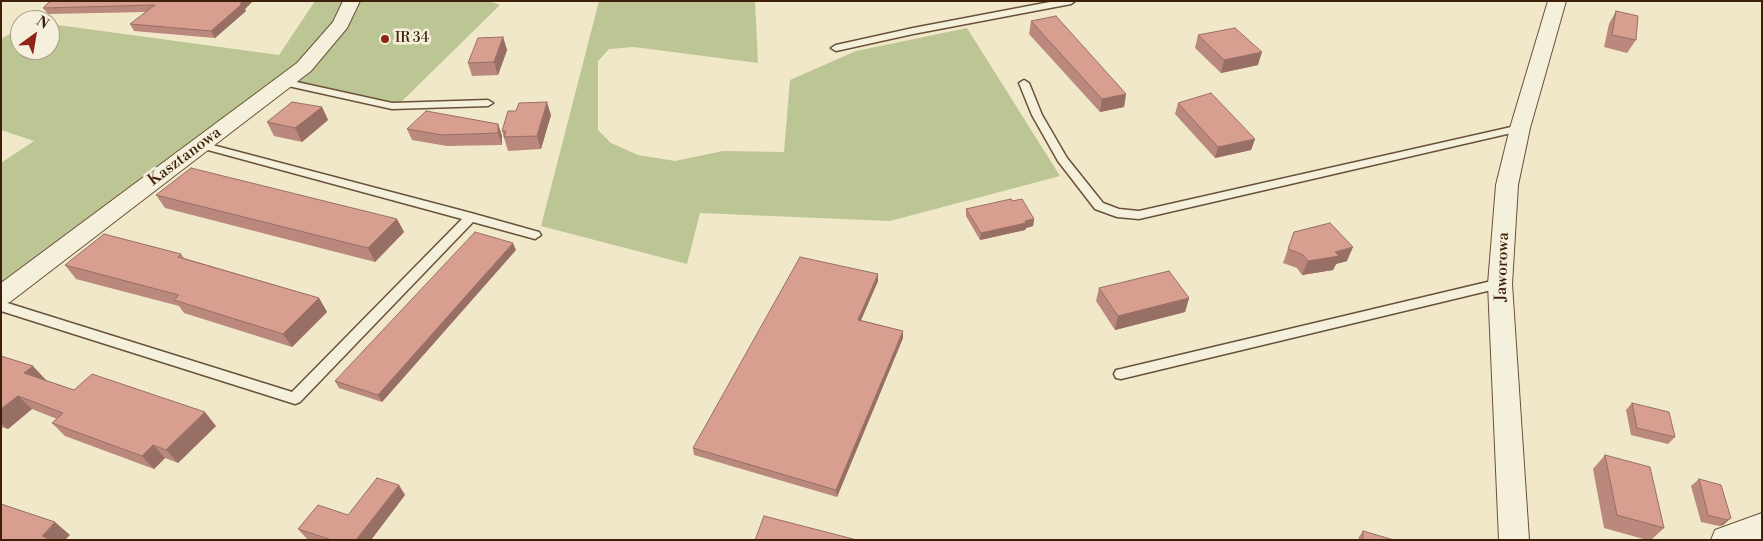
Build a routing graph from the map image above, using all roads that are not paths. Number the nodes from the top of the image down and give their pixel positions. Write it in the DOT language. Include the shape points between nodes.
graph roads {
  1 [pos="352,1"];
  2 [pos="1071,1"];
  3 [pos="1560,2"];
  4 [pos="836,48"];
  5 [pos="283,82"];
  6 [pos="1024,83"];
  7 [pos="488,103"];
  8 [pos="1520,128"];
  9 [pos="200,145"];
  10 [pos="471,218"];
  11 [pos="535,234"];
  12 [pos="1500,284"];
  13 [pos="1,296"];
  14 [pos="1,306"];
  15 [pos="1121,374"];
  16 [pos="1762,526"];
  17 [pos="1514,540"];
  18 [pos="1726,540"];
  1 -- 5 [label="street, Kasztanowa" via="341,24 304,67"];
  2 -- 4 [label="lane"];
  3 -- 8 [label="street, Jaworowa"];
  5 -- 7 [label="lane" via="392,106"];
  5 -- 9 [label="street, Kasztanowa"];
  6 -- 8 [label="lane" via="1037,115 1062,159 1099,206 1117,213 1139,215"];
  8 -- 12 [label="street, Jaworowa" via="1507,185"];
  9 -- 10 [label="lane"];
  9 -- 13 [label="street, Kasztanowa"];
  10 -- 11 [label="lane"];
  10 -- 14 [label="lane" via="295,398"];
  12 -- 15 [label="lane"];
  12 -- 17 [label="street, Jaworowa"];
  16 -- 18 [label="street"];
}
